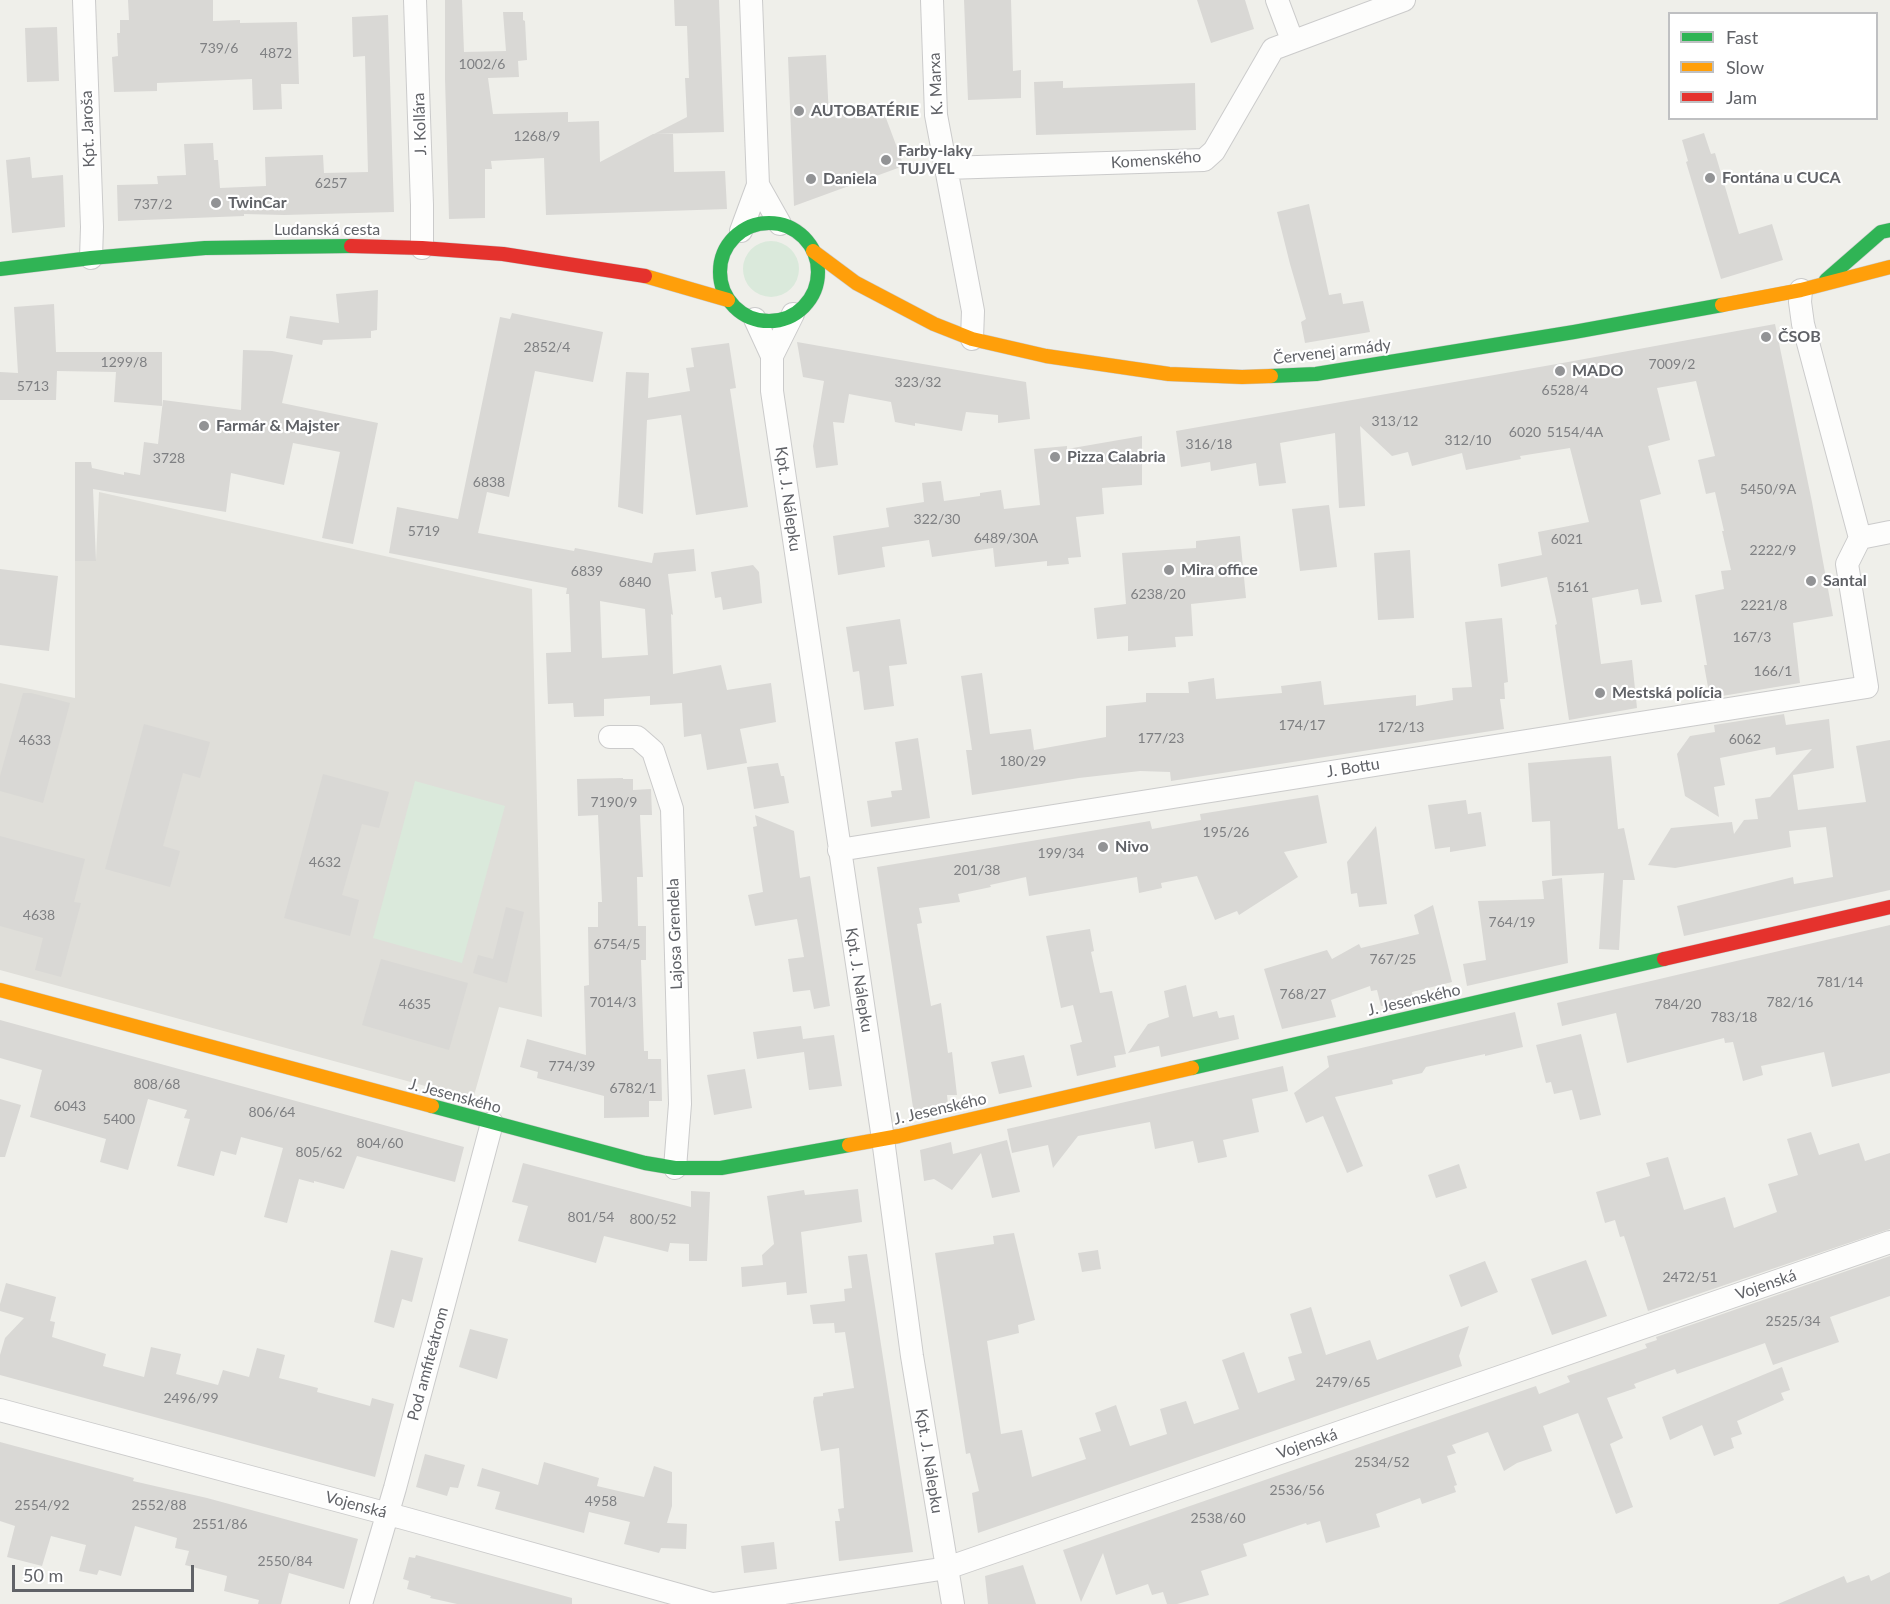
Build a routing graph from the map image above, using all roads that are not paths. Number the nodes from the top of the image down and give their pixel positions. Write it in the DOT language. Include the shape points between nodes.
graph roads {
  1 [pos="84,0"];
  2 [pos="416,0"];
  3 [pos="751,0"];
  4 [pos="932,0"];
  5 [pos="1278,0"];
  6 [pos="1404,0"];
  7 [pos="1292,40"];
  8 [pos="945,168"];
  9 [pos="758,185"];
  10 [pos="780,224"];
  11 [pos="1887,225"];
  12 [pos="741,231"];
  13 [pos="422,248"];
  14 [pos="813,251"];
  15 [pos="92,258"];
  16 [pos="1890,267"];
  17 [pos="0,269"];
  18 [pos="676,272"];
  19 [pos="654,277"];
  20 [pos="856,283"];
  21 [pos="1811,287"];
  22 [pos="728,300"];
  23 [pos="801,307"];
  24 [pos="755,319"];
  25 [pos="972,339"];
  26 [pos="772,356"];
  27 [pos="1890,532"];
  28 [pos="1860,538"];
  29 [pos="610,737"];
  30 [pos="839,850"];
  31 [pos="1890,907"];
  32 [pos="0,990"];
  33 [pos="492,1123"];
  34 [pos="883,1139"];
  35 [pos="675,1168"];
  36 [pos="1890,1242"];
  37 [pos="0,1410"];
  38 [pos="388,1514"];
  39 [pos="947,1568"];
  40 [pos="361,1604"];
  41 [pos="712,1604"];
  42 [pos="952,1604"];
  1 -- 15 [label="street, Kpt. Jaroša"];
  2 -- 13 [label="street, J. Kollára"];
  3 -- 9 [label="street"];
  4 -- 8 [label="street, K. Marxa" via="936,115"];
  5 -- 7 [label="street"];
  6 -- 7 [label="street, Komenského"];
  7 -- 8 [label="street, Komenského" via="1273,49 1214,151 1204,160"];
  8 -- 25 [label="street, K. Marxa" via="973,311"];
  9 -- 10 [label="street"];
  9 -- 12 [label="street"];
  10 -- 12 [label="street" via="760,224"];
  10 -- 14 [label="street" via="802,236"];
  11 -- 21 [label="street"];
  12 -- 22 [label="street" via="716,261"];
  13 -- 15 [label="street, Ludanská cesta" via="236,247"];
  13 -- 19 [label="street, Ludanská cesta" via="503,254"];
  14 -- 20 [label="street, Červenej armády"];
  14 -- 23 [label="street" via="817,276 813,292"];
  15 -- 17 [label="street, Ludanská cesta"];
  16 -- 21 [label="street, Červenej armády"];
  18 -- 19 [label="street, Ludanská cesta"];
  19 -- 22 [label="street, Ludanská cesta"];
  20 -- 23 [label="street"];
  20 -- 25 [label="street, Červenej armády" via="934,324"];
  21 -- 25 [label="street, Červenej armády" via="1574,332 1316,374 1169,374 1046,356"];
  21 -- 28 [label="street" via="1800,302 1803,324"];
  22 -- 24 [label="street"];
  23 -- 24 [label="street" via="770,321"];
  23 -- 26 [label="street, Kpt. J. Nálepku"];
  24 -- 26 [label="street, Kpt. J. Nálepku"];
  26 -- 30 [label="street, Kpt. J. Nálepku" via="772,392"];
  27 -- 28 [label="street"];
  28 -- 30 [label="street, J. Bottu" via="1847,564 1868,687"];
  29 -- 35 [label="street, Lajosa Grendela" via="637,737 653,752 672,809 680,1104"];
  30 -- 34 [label="street, Kpt. J. Nálepku"];
  31 -- 34 [label="street, J. Jesenského"];
  32 -- 33 [label="street, J. Jesenského"];
  33 -- 35 [label="street, J. Jesenského" via="645,1164"];
  33 -- 38 [label="street, Pod amfiteátrom"];
  34 -- 35 [label="street, J. Jesenského" via="721,1168"];
  34 -- 39 [label="street, Kpt. J. Nálepku" via="912,1356"];
  36 -- 39 [label="street, Vojenská"];
  37 -- 38 [label="street, Vojenská"];
  38 -- 40 [label="street, Pod amfiteátrom"];
  38 -- 41 [label="street, Vojenská"];
  39 -- 41 [label="street, Vojenská"];
  39 -- 42 [label="street, Kpt. J. Nálepku"];
}
